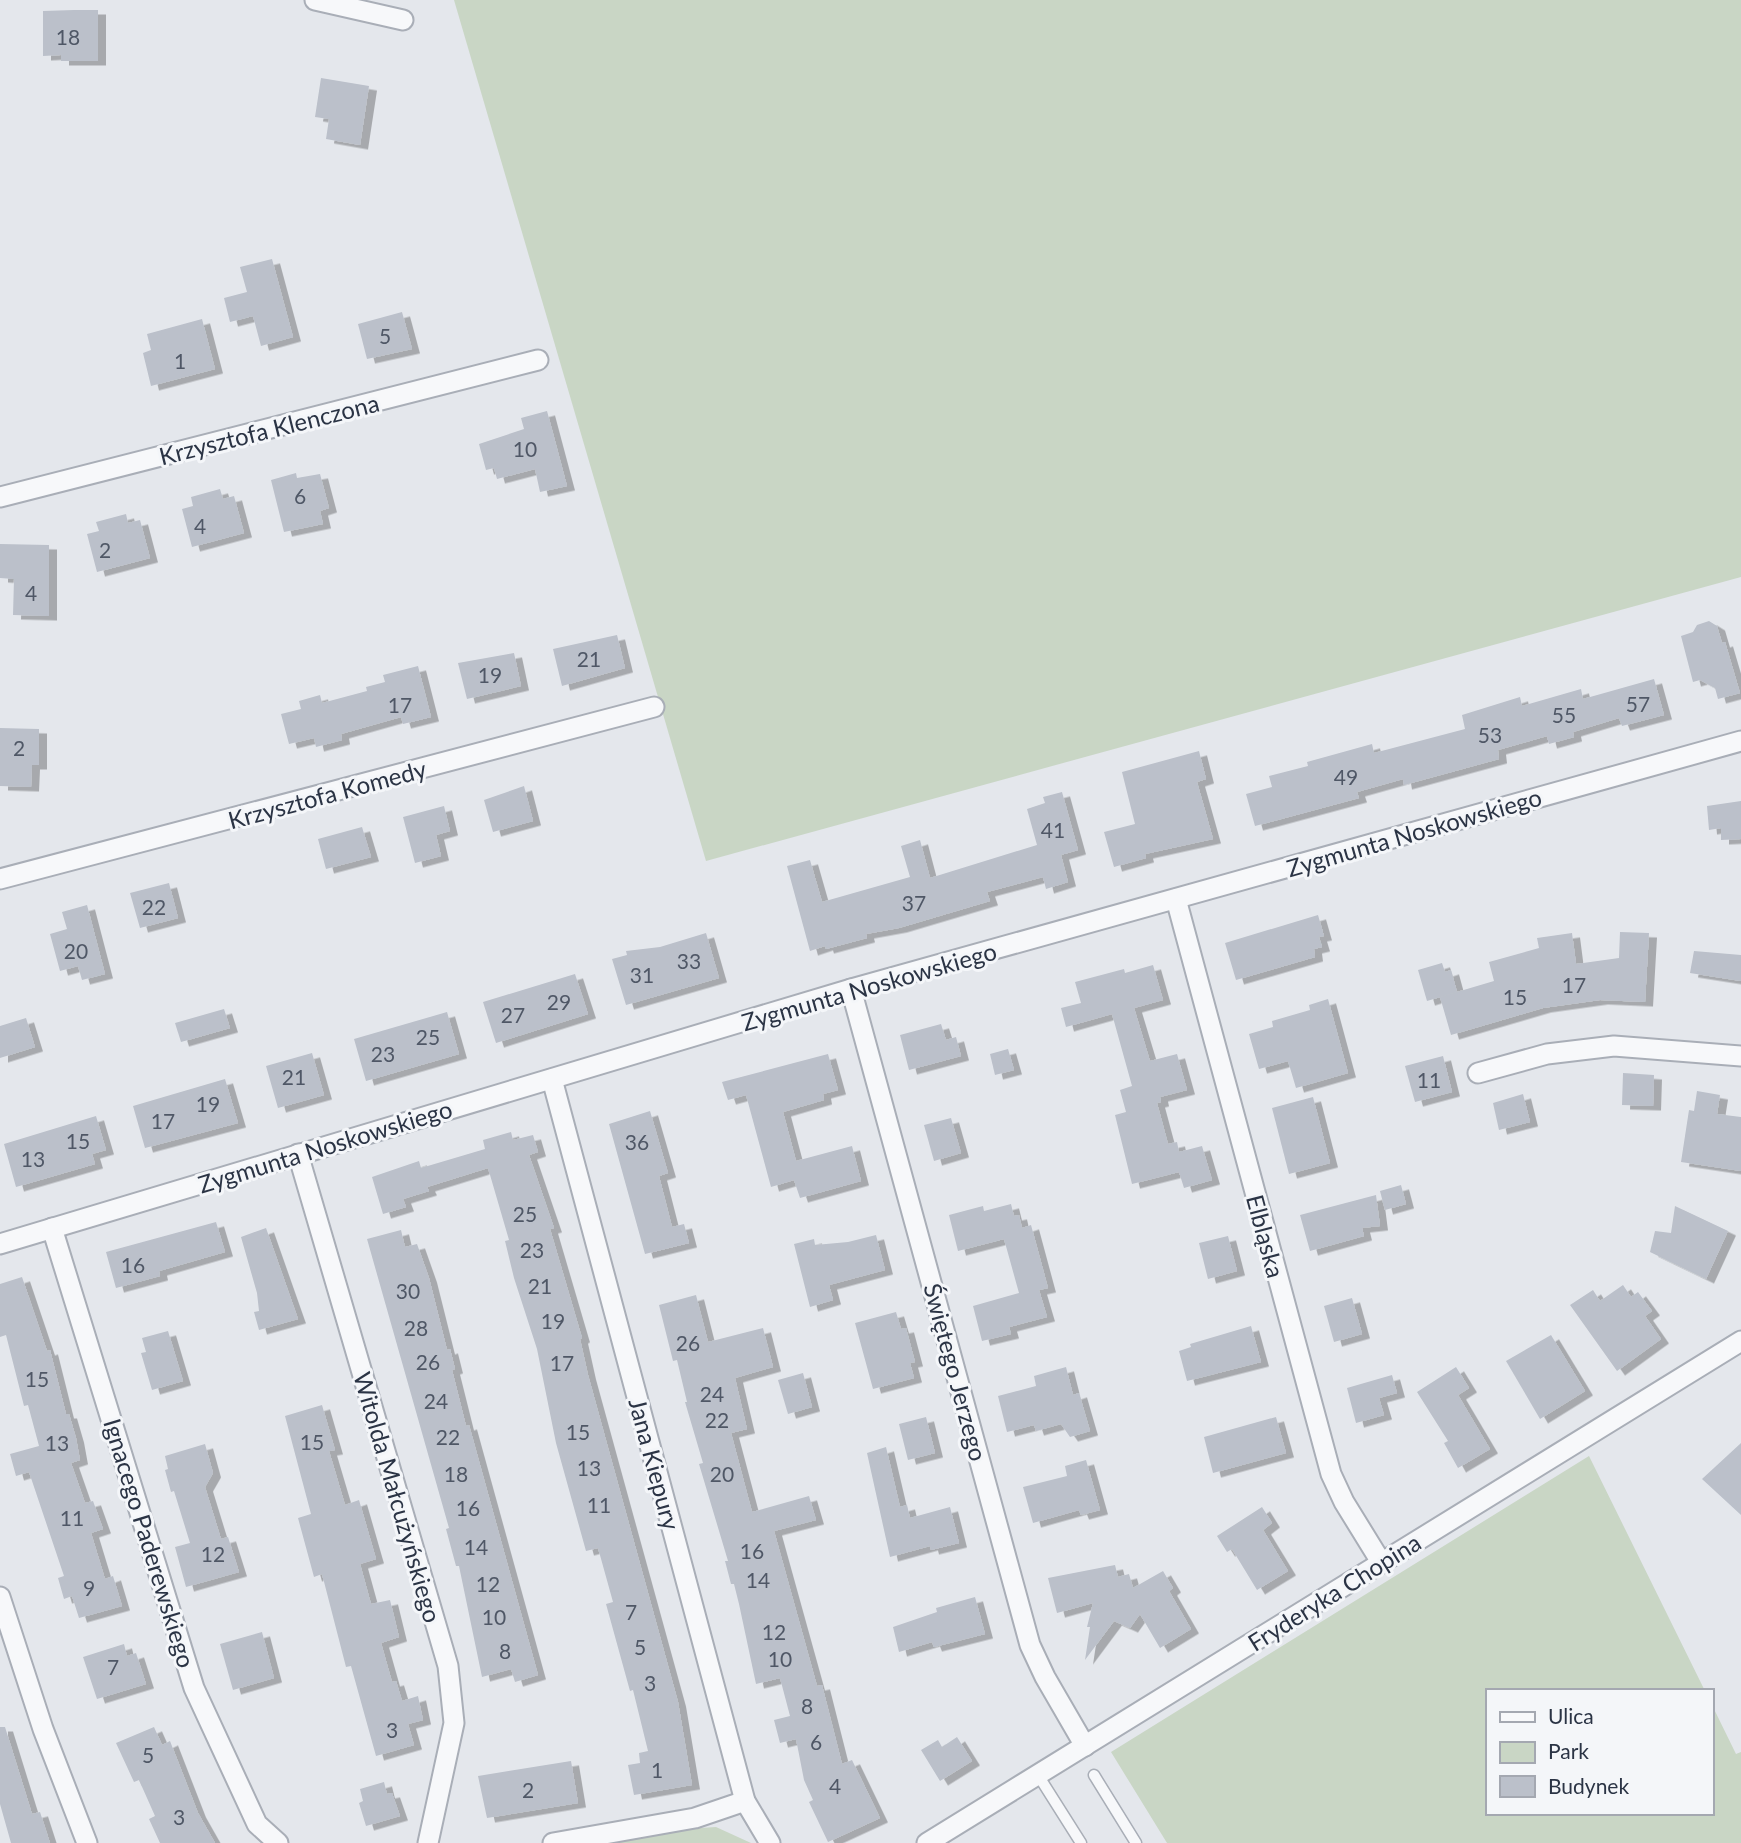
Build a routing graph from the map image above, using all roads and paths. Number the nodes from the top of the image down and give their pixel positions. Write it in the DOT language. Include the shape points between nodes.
graph roads {
  1 [pos="315,0"];
  2 [pos="403,20"];
  3 [pos="538,360"];
  4 [pos="0,497"];
  5 [pos="654,707"];
  6 [pos="1741,741"];
  7 [pos="0,879"];
  8 [pos="1176,899"];
  9 [pos="851,989"];
  10 [pos="1741,1056"];
  11 [pos="1478,1073"];
  12 [pos="552,1079"];
  13 [pos="298,1154"];
  14 [pos="52,1227"];
  15 [pos="0,1244"];
  16 [pos="1741,1341"];
  17 [pos="1381,1562"];
  18 [pos="0,1597"];
  19 [pos="1085,1746"];
  20 [pos="1038,1775"];
  21 [pos="1094,1775"];
  22 [pos="745,1801"];
  23 [pos="86,1843"];
  24 [pos="278,1843"];
  25 [pos="428,1843"];
  26 [pos="553,1843"];
  27 [pos="770,1843"];
  28 [pos="927,1843"];
  29 [pos="1081,1843"];
  30 [pos="1136,1843"];
  1 -- 2 [label="street"];
  3 -- 4 [label="street, Krzysztofa Klenczona"];
  5 -- 7 [label="street, Krzysztofa Komedy"];
  6 -- 8 [label="street, Zygmunta Noskowskiego"];
  8 -- 9 [label="street, Zygmunta Noskowskiego"];
  8 -- 17 [label="street, Elbląska" via="1322,1446 1344,1502"];
  9 -- 12 [label="street, Zygmunta Noskowskiego"];
  9 -- 19 [label="street, Świętego Jerzego" via="1030,1645"];
  10 -- 11 [label="street" via="1614,1046 1547,1054"];
  12 -- 13 [label="street, Zygmunta Noskowskiego"];
  12 -- 22 [label="street, Jana Kiepury"];
  13 -- 14 [label="street, Zygmunta Noskowskiego"];
  13 -- 25 [label="street, Witolda Małcużyńskiego" via="448,1666 454,1723"];
  14 -- 15 [label="street, Zygmunta Noskowskiego"];
  14 -- 24 [label="street, Ignacego Paderewskiego" via="194,1688 257,1824"];
  16 -- 17 [label="street, Fryderyka Chopina"];
  17 -- 19 [label="street, Fryderyka Chopina"];
  18 -- 23 [label="street"];
  19 -- 20 [label="street, Fryderyka Chopina"];
  20 -- 28 [label="street, Fryderyka Chopina"];
  20 -- 29 [label="lane"];
  21 -- 30 [label="lane"];
  22 -- 26 [label="street" via="695,1818"];
  22 -- 27 [label="street, Jana Kiepury"];
}
